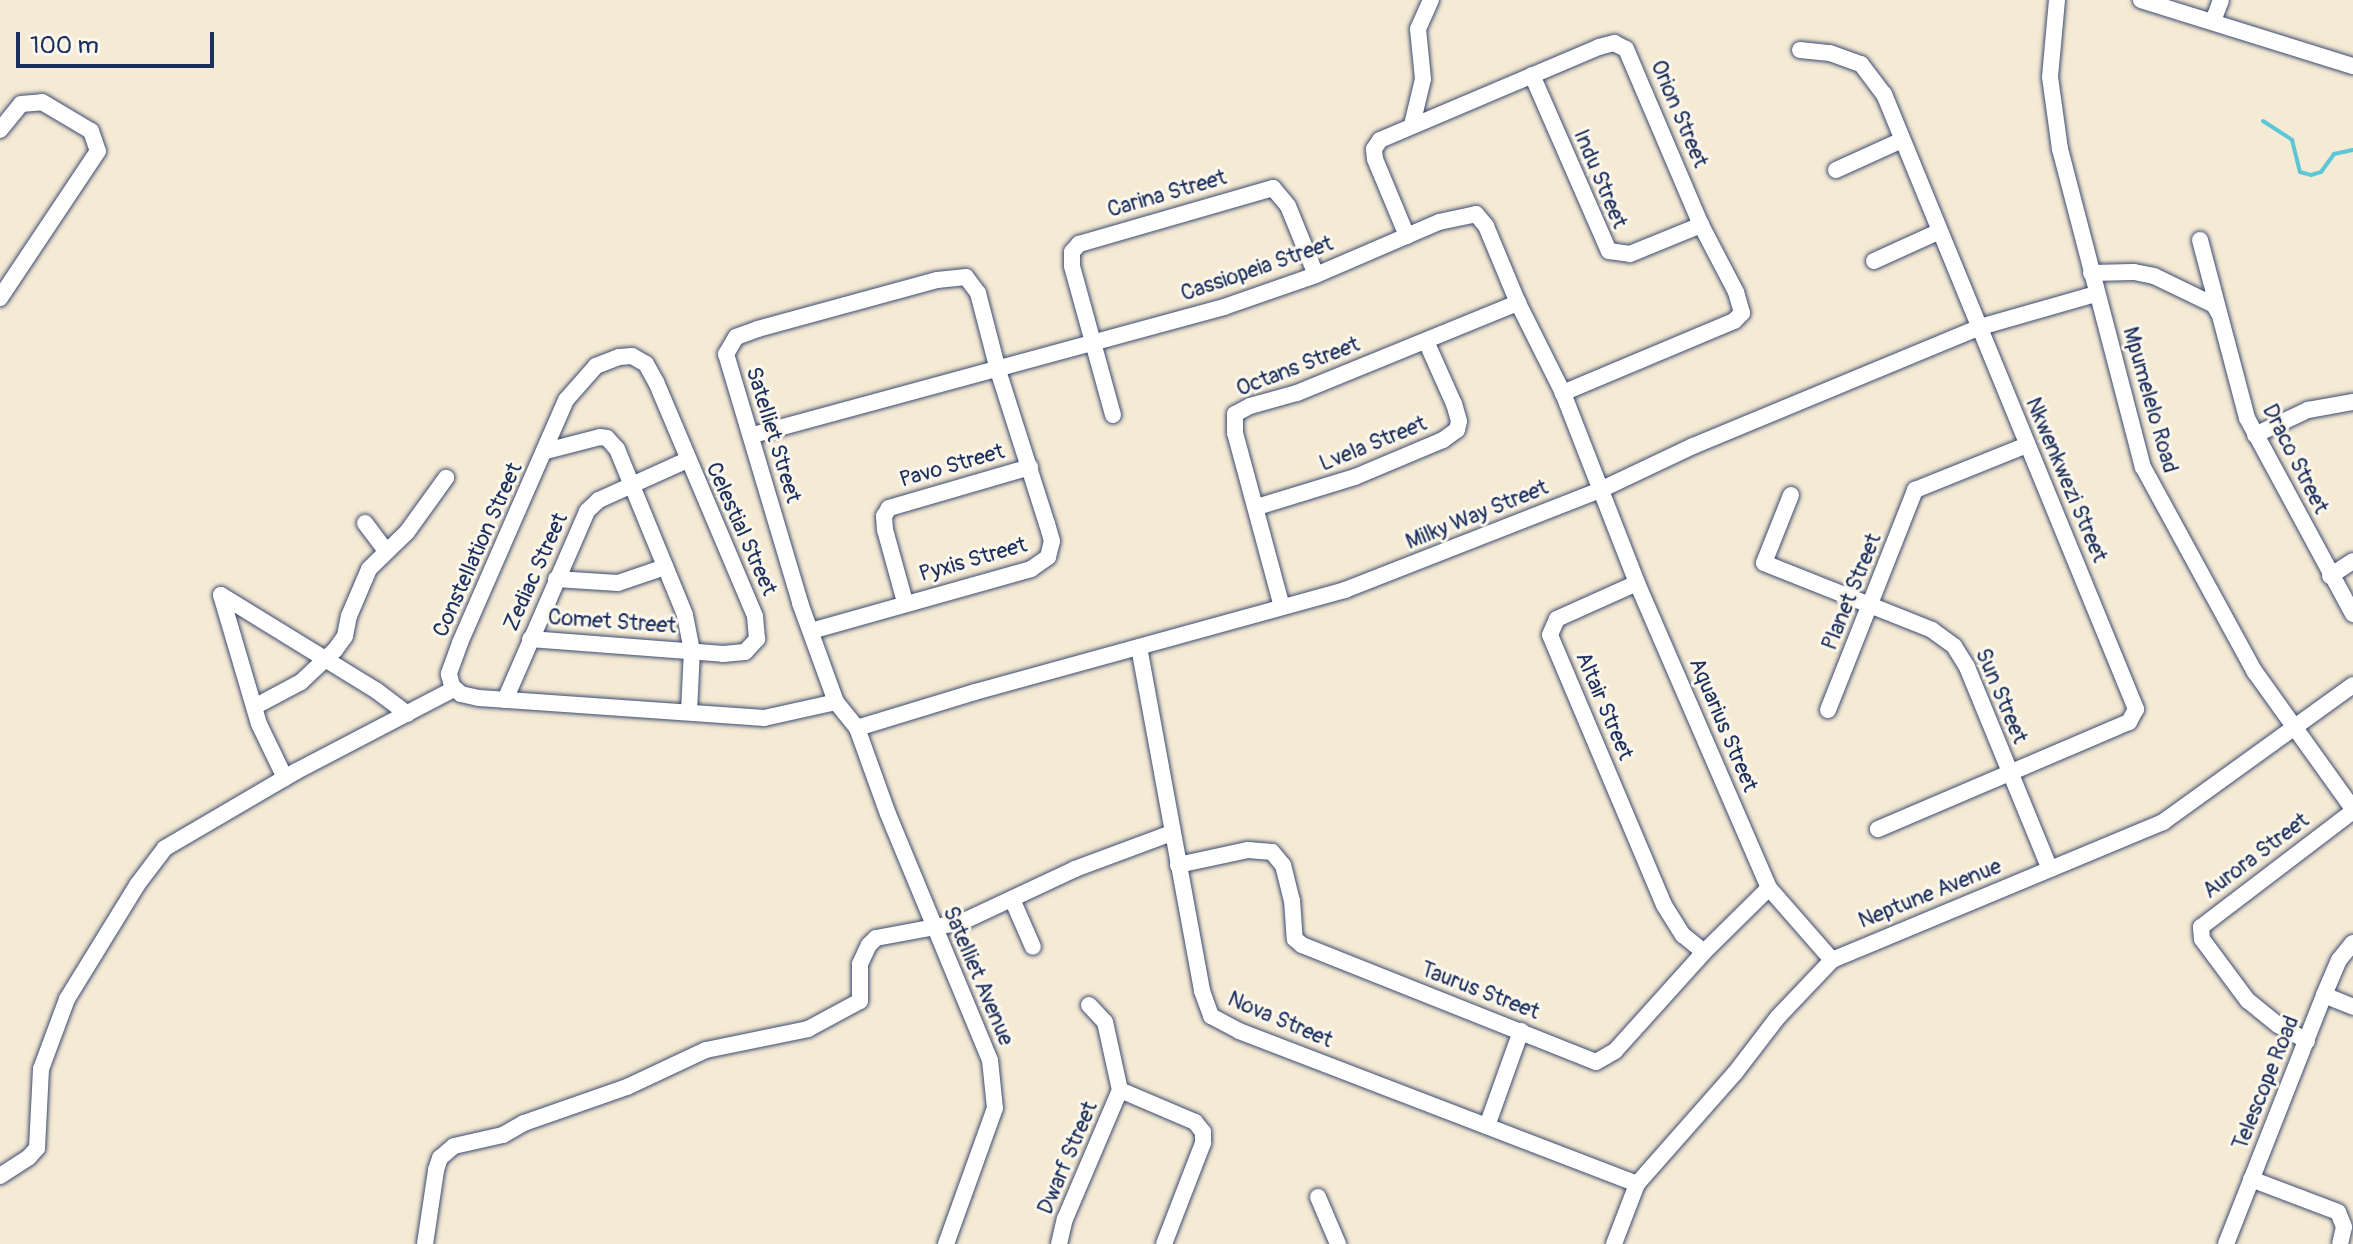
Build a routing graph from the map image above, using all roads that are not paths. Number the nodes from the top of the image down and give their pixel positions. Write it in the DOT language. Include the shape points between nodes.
graph roads {
  1 [pos="1431,0"];
  2 [pos="2057,0"];
  3 [pos="2141,0"];
  4 [pos="2221,0"];
  5 [pos="2213,21"];
  6 [pos="1800,50"];
  7 [pos="2353,66"];
  8 [pos="1532,75"];
  9 [pos="1412,125"];
  10 [pos="0,130"];
  11 [pos="1902,140"];
  12 [pos="1836,170"];
  13 [pos="1701,225"];
  14 [pos="1940,231"];
  15 [pos="1407,236"];
  16 [pos="2200,240"];
  17 [pos="1874,261"];
  18 [pos="2091,273"];
  19 [pos="1316,275"];
  20 [pos="2096,294"];
  21 [pos="0,298"];
  22 [pos="1518,303"];
  23 [pos="2218,312"];
  24 [pos="1980,327"];
  25 [pos="1426,341"];
  26 [pos="1093,342"];
  27 [pos="998,370"];
  28 [pos="1563,393"];
  29 [pos="2353,402"];
  30 [pos="1113,415"];
  31 [pos="753,435"];
  32 [pos="2255,435"];
  33 [pos="2027,445"];
  34 [pos="546,451"];
  35 [pos="687,460"];
  36 [pos="1030,467"];
  37 [pos="446,478"];
  38 [pos="633,485"];
  39 [pos="1600,490"];
  40 [pos="1791,495"];
  41 [pos="1257,507"];
  42 [pos="365,523"];
  43 [pos="386,551"];
  44 [pos="2353,561"];
  45 [pos="665,567"];
  46 [pos="2330,576"];
  47 [pos="556,579"];
  48 [pos="1637,583"];
  49 [pos="905,602"];
  50 [pos="1872,606"];
  51 [pos="1282,607"];
  52 [pos="2353,614"];
  53 [pos="811,631"];
  54 [pos="530,639"];
  55 [pos="1139,647"];
  56 [pos="692,650"];
  57 [pos="327,660"];
  58 [pos="2353,685"];
  59 [pos="454,689"];
  60 [pos="505,700"];
  61 [pos="836,702"];
  62 [pos="254,707"];
  63 [pos="1828,710"];
  64 [pos="689,712"];
  65 [pos="407,714"];
  66 [pos="2294,727"];
  67 [pos="857,728"];
  68 [pos="2010,771"];
  69 [pos="285,778"];
  70 [pos="2353,810"];
  71 [pos="1878,829"];
  72 [pos="1172,833"];
  73 [pos="1178,865"];
  74 [pos="2050,869"];
  75 [pos="1769,888"];
  76 [pos="1012,899"];
  77 [pos="933,926"];
  78 [pos="2352,945"];
  79 [pos="1033,947"];
  80 [pos="1704,952"];
  81 [pos="1832,960"];
  82 [pos="2324,995"];
  83 [pos="1089,1005"];
  84 [pos="2353,1007"];
  85 [pos="1521,1031"];
  86 [pos="2307,1041"];
  87 [pos="1120,1090"];
  88 [pos="1487,1126"];
  89 [pos="0,1176"];
  90 [pos="2251,1179"];
  91 [pos="1637,1184"];
  92 [pos="1318,1197"];
  93 [pos="425,1244"];
  94 [pos="946,1244"];
  95 [pos="1059,1244"];
  96 [pos="1164,1244"];
  97 [pos="1338,1244"];
  98 [pos="1614,1244"];
  99 [pos="2226,1244"];
  100 [pos="2340,1244"];
  1 -- 9 [label="street" via="1418,29 1423,76"];
  2 -- 18 [label="street, Mpumelelo Road" via="2050,77 2060,149"];
  3 -- 5 [label="street"];
  4 -- 5 [label="street"];
  5 -- 7 [label="street"];
  6 -- 11 [label="street, Nkwenkwezi Street" via="1861,64 1884,94"];
  8 -- 9 [label="street, Orion Street"];
  8 -- 13 [label="street, Indu Street" via="1609,251 1630,254"];
  8 -- 13 [label="street, Orion Street" via="1611,43 1626,49"];
  9 -- 15 [label="street, Orion Street" via="1380,140 1374,154"];
  10 -- 21 [label="street" via="21,104 42,102 91,131 98,151"];
  11 -- 12 [label="street"];
  11 -- 14 [label="street, Nkwenkwezi Street"];
  13 -- 28 [label="street, Orion Street" via="1736,292 1741,316"];
  14 -- 17 [label="street"];
  14 -- 24 [label="street, Nkwenkwezi Street"];
  15 -- 19 [label="street, Cassiopeia Street"];
  15 -- 22 [label="street, Cassiopeia Street" via="1476,214"];
  16 -- 23 [label="street, Draco Street"];
  18 -- 20 [label="street, Mpumelelo Road"];
  18 -- 23 [label="street" via="2154,276 2214,305"];
  19 -- 26 [label="street, Cassiopeia Street" via="1224,307"];
  19 -- 26 [label="street, Carina Street" via="1288,206 1273,188 1100,235 1079,244 1071,258"];
  20 -- 24 [label="street, Milky Way Street"];
  20 -- 66 [label="street, Mpumelelo Road" via="2145,474 2255,672"];
  22 -- 25 [label="street, Octans Street"];
  22 -- 28 [label="street, Cassiopeia Street"];
  23 -- 32 [label="street, Draco Street"];
  24 -- 33 [label="street, Nkwenkwezi Street"];
  24 -- 39 [label="street, Milky Way Street"];
  25 -- 41 [label="street, Octans Street" via="1237,412 1235,433"];
  25 -- 41 [label="street, Lvela Street" via="1459,419 1453,433 1355,477"];
  26 -- 27 [label="street, Cassiopeia Street"];
  26 -- 30 [label="street"];
  27 -- 31 [label="street, Cassiopeia Street"];
  27 -- 31 [label="street, Satelliet Street" via="976,287 962,276 937,280 736,337 727,349 727,361"];
  27 -- 36 [label="street, Pyxis Street"];
  28 -- 39 [label="street, Cassiopeia Street"];
  29 -- 32 [label="street" via="2308,410"];
  31 -- 53 [label="street, Satelliet Street"];
  32 -- 46 [label="street, Draco Street"];
  33 -- 50 [label="street, Planet Street" via="1915,490"];
  33 -- 68 [label="street, Nkwenkwezi Street" via="2136,709 2129,722"];
  34 -- 35 [label="street, Celestial Street" via="566,400 586,374 613,358 632,356 649,368"];
  34 -- 38 [label="street, Constellation Street" via="607,438"];
  34 -- 59 [label="street, Constellation Street" via="460,643 449,674"];
  35 -- 38 [label="street, Celestial Street"];
  35 -- 56 [label="street, Celestial Street" via="755,616 758,634 745,652"];
  36 -- 49 [label="street, Pyxis Street" via="1052,541 1043,562"];
  36 -- 49 [label="street, Pavo Street" via="889,508 885,530"];
  37 -- 43 [label="street" via="407,532"];
  38 -- 45 [label="street, Constellation Street"];
  38 -- 47 [label="street, Zediac Street" via="587,511"];
  39 -- 48 [label="street, Aquarius Street"];
  39 -- 51 [label="street, Milky Way Street" via="1357,586"];
  40 -- 50 [label="street, Sun Street" via="1764,563"];
  41 -- 51 [label="street, Octans Street"];
  42 -- 43 [label="street"];
  43 -- 57 [label="street" via="361,583 345,636"];
  44 -- 46 [label="street"];
  45 -- 47 [label="street" via="618,583"];
  45 -- 56 [label="street, Constellation Street" via="685,615"];
  46 -- 52 [label="street, Draco Street"];
  47 -- 54 [label="street, Zediac Street"];
  48 -- 75 [label="street, Aquarius Street"];
  48 -- 80 [label="street, Altair Street" via="1557,619 1550,635 1670,918"];
  49 -- 53 [label="street, Pyxis Street"];
  50 -- 63 [label="street, Planet Street"];
  50 -- 68 [label="street, Sun Street" via="1942,635 1958,651"];
  51 -- 55 [label="street, Milky Way Street"];
  53 -- 61 [label="street, Satelliet Street"];
  54 -- 56 [label="street, Comet Street"];
  54 -- 60 [label="street, Zediac Street"];
  55 -- 67 [label="street, Milky Way Street"];
  55 -- 72 [label="street, Nova Street"];
  56 -- 64 [label="street, Constellation Street"];
  57 -- 62 [label="street" via="301,682"];
  57 -- 62 [label="street" via="221,595"];
  57 -- 65 [label="street"];
  58 -- 66 [label="street, Neptune Avenue"];
  59 -- 60 [label="street" via="467,696"];
  59 -- 65 [label="street"];
  60 -- 64 [label="street"];
  61 -- 64 [label="street" via="764,718"];
  61 -- 67 [label="street, Satelliet Street"];
  62 -- 69 [label="street"];
  65 -- 69 [label="street"];
  66 -- 70 [label="street, Mpumelelo Road"];
  66 -- 74 [label="street, Neptune Avenue" via="2176,814"];
  67 -- 77 [label="street, Satelliet Avenue"];
  68 -- 71 [label="street, Nkwenkwezi Street"];
  68 -- 74 [label="street, Sun Street"];
  69 -- 89 [label="street" via="165,848 151,865 67,999 52,1036 41,1069 37,1148"];
  70 -- 86 [label="street, Aurora Street" via="2201,927 2202,939 2248,1001"];
  72 -- 73 [label="street, Nova Street"];
  72 -- 76 [label="street"];
  73 -- 85 [label="street, Taurus Street" via="1248,850 1272,852 1283,865 1297,943"];
  73 -- 88 [label="street, Nova Street" via="1211,1016"];
  74 -- 81 [label="street, Neptune Avenue"];
  75 -- 80 [label="street, Taurus Street"];
  75 -- 81 [label="street, Aquarius Street"];
  76 -- 77 [label="street" via="962,922"];
  76 -- 79 [label="street"];
  77 -- 93 [label="street" via="871,941 860,964 860,1001 808,1029 706,1050 503,1135 454,1146 436,1170"];
  77 -- 94 [label="street, Satelliet Avenue" via="990,1060 995,1091 991,1124"];
  78 -- 82 [label="street, Telescope Road" via="2339,960"];
  80 -- 85 [label="street, Taurus Street" via="1605,1059 1592,1061"];
  81 -- 91 [label="street, Neptune Avenue"];
  82 -- 84 [label="street"];
  82 -- 86 [label="street, Telescope Road"];
  83 -- 87 [label="street" via="1105,1022"];
  85 -- 88 [label="street"];
  86 -- 90 [label="street, Telescope Road"];
  87 -- 95 [label="street, Dwarf Street"];
  87 -- 96 [label="street" via="1195,1122 1203,1132"];
  88 -- 91 [label="street, Nova Street"];
  90 -- 99 [label="street, Telescope Road"];
  90 -- 100 [label="street" via="2336,1211 2344,1227"];
  91 -- 98 [label="street, Neptune Avenue"];
  92 -- 97 [label="street"];
}
